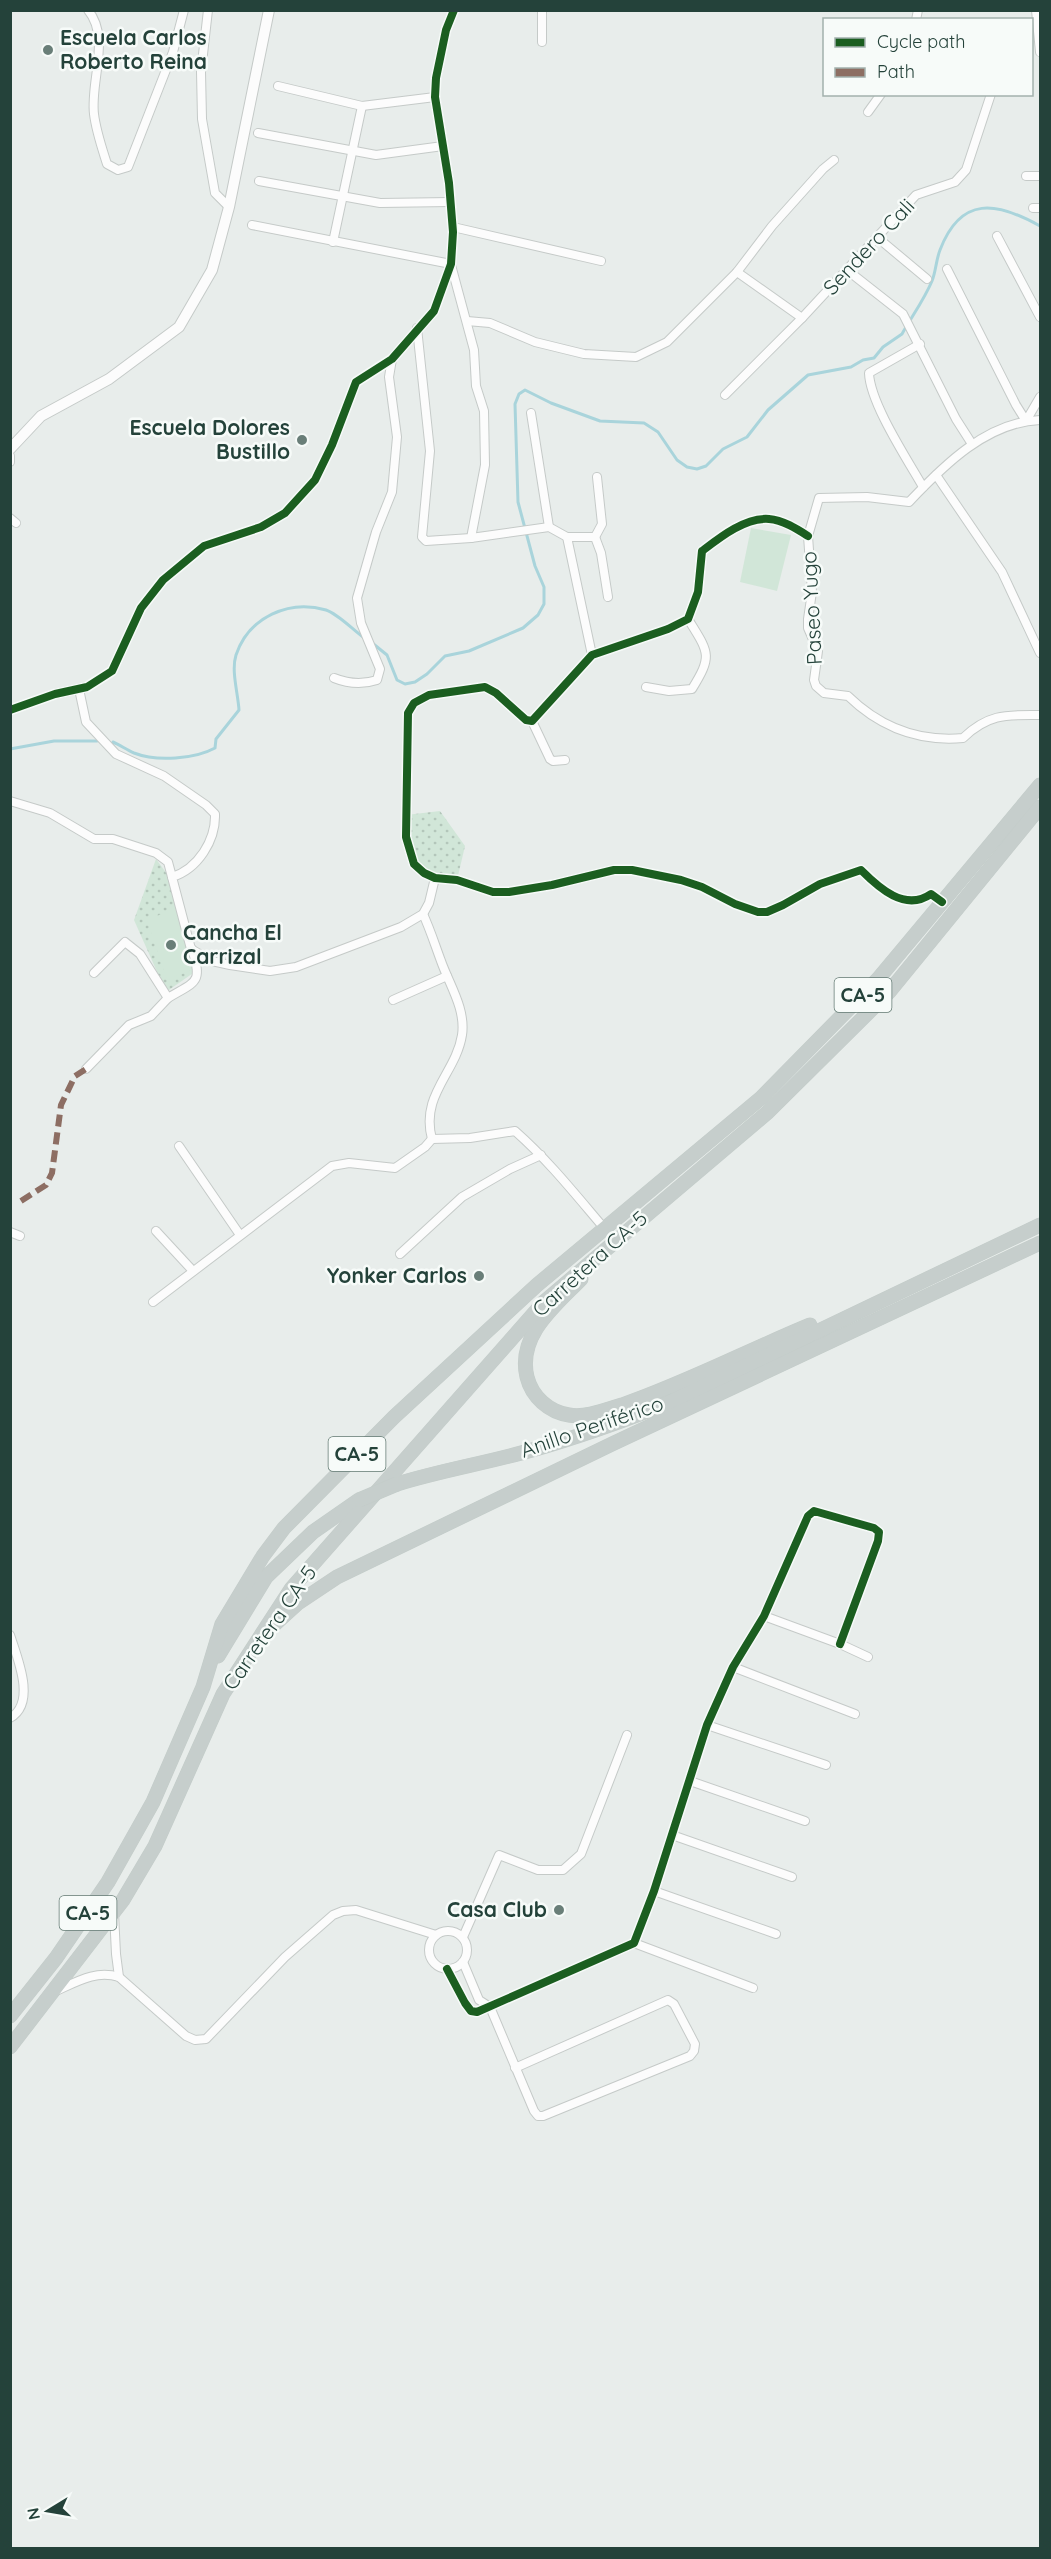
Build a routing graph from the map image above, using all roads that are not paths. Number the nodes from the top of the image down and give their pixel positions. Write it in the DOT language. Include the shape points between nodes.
graph roads {
  1 [pos="88,10"];
  2 [pos="184,10"];
  3 [pos="208,10"];
  4 [pos="269,10"];
  5 [pos="454,10"];
  6 [pos="542,10"];
  7 [pos="1036,10"];
  8 [pos="542,42"];
  9 [pos="1040,52"];
  10 [pos="278,86"];
  11 [pos="879,96"];
  12 [pos="990,96"];
  13 [pos="435,97"];
  14 [pos="362,106"];
  15 [pos="867,112"];
  16 [pos="258,133"];
  17 [pos="443,146"];
  18 [pos="352,152"];
  19 [pos="834,160"];
  20 [pos="1026,176"];
  21 [pos="1041,176"];
  22 [pos="259,181"];
  23 [pos="342,198"];
  24 [pos="451,202"];
  25 [pos="229,207"];
  26 [pos="252,225"];
  27 [pos="453,227"];
  28 [pos="997,236"];
  29 [pos="878,238"];
  30 [pos="333,242"];
  31 [pos="601,261"];
  32 [pos="451,264"];
  33 [pos="947,269"];
  34 [pos="847,270"];
  35 [pos="737,272"];
  36 [pos="927,279"];
  37 [pos="1041,317"];
  38 [pos="802,318"];
  39 [pos="467,321"];
  40 [pos="417,328"];
  41 [pos="920,344"];
  42 [pos="392,359"];
  43 [pos="725,395"];
  44 [pos="1041,397"];
  45 [pos="531,413"];
  46 [pos="1041,420"];
  47 [pos="1026,421"];
  48 [pos="972,444"];
  49 [pos="10,449"];
  50 [pos="10,456"];
  51 [pos="10,462"];
  52 [pos="936,475"];
  53 [pos="597,477"];
  54 [pos="923,488"];
  55 [pos="549,526"];
  56 [pos="808,536"];
  57 [pos="567,537"];
  58 [pos="595,537"];
  59 [pos="471,538"];
  60 [pos="608,597"];
  61 [pos="688,620"];
  62 [pos="1041,653"];
  63 [pos="592,655"];
  64 [pos="334,678"];
  65 [pos="646,687"];
  66 [pos="78,689"];
  67 [pos="10,710"];
  68 [pos="1041,716"];
  69 [pos="532,721"];
  70 [pos="565,760"];
  71 [pos="1041,785"];
  72 [pos="10,801"];
  73 [pos="1041,807"];
  74 [pos="172,877"];
  75 [pos="435,878"];
  76 [pos="942,902"];
  77 [pos="423,914"];
  78 [pos="191,949"];
  79 [pos="94,973"];
  80 [pos="447,976"];
  81 [pos="168,998"];
  82 [pos="393,1000"];
  83 [pos="86,1070"];
  84 [pos="432,1139"];
  85 [pos="179,1146"];
  86 [pos="542,1155"];
  87 [pos="679,1187"];
  88 [pos="1041,1225"];
  89 [pos="604,1228"];
  90 [pos="156,1231"];
  91 [pos="10,1232"];
  92 [pos="240,1234"];
  93 [pos="20,1236"];
  94 [pos="1041,1243"];
  95 [pos="400,1254"];
  96 [pos="193,1271"];
  97 [pos="924,1281"];
  98 [pos="153,1302"];
  99 [pos="764,1616"];
  100 [pos="10,1635"];
  101 [pos="263,1635"];
  102 [pos="840,1644"];
  103 [pos="868,1657"];
  104 [pos="732,1667"];
  105 [pos="203,1687"];
  106 [pos="855,1714"];
  107 [pos="10,1718"];
  108 [pos="707,1725"];
  109 [pos="627,1735"];
  110 [pos="826,1765"];
  111 [pos="690,1781"];
  112 [pos="806,1821"];
  113 [pos="672,1835"];
  114 [pos="792,1877"];
  115 [pos="654,1891"];
  116 [pos="114,1913"];
  117 [pos="776,1934"];
  118 [pos="436,1935"];
  119 [pos="463,1937"];
  120 [pos="634,1942"];
  121 [pos="463,1962"];
  122 [pos="447,1969"];
  123 [pos="119,1977"];
  124 [pos="753,1988"];
  125 [pos="56,1991"];
  126 [pos="490,2007"];
  127 [pos="10,2016"];
  128 [pos="10,2047"];
  129 [pos="515,2068"];
  1 -- 2 [label="street" via="99,34 94,113 107,164 118,170 128,167 173,52"];
  3 -- 25 [label="street" via="201,72 202,119 215,193"];
  4 -- 25 [label="street"];
  5 -- 13 [label="street" via="446,30"];
  6 -- 8 [label="street"];
  7 -- 9 [label="street"];
  10 -- 14 [label="street"];
  11 -- 15 [label="street"];
  12 -- 29 [label="street, Sendero Cali" via="966,170 955,182 916,195"];
  13 -- 14 [label="street"];
  13 -- 17 [label="street"];
  14 -- 18 [label="street"];
  16 -- 18 [label="street"];
  17 -- 18 [label="street" via="376,155"];
  17 -- 24 [label="street"];
  18 -- 23 [label="street"];
  19 -- 35 [label="street" via="772,226"];
  20 -- 21 [label="street"];
  22 -- 23 [label="street"];
  23 -- 24 [label="street" via="380,203"];
  23 -- 30 [label="street"];
  24 -- 27 [label="street"];
  25 -- 49 [label="street" via="212,270 179,327 109,379 41,416"];
  26 -- 30 [label="street"];
  27 -- 31 [label="street"];
  27 -- 32 [label="street"];
  28 -- 37 [label="street"];
  29 -- 34 [label="street, Sendero Cali"];
  29 -- 36 [label="street"];
  30 -- 32 [label="street"];
  32 -- 39 [label="street"];
  32 -- 40 [label="street" via="434,310"];
  33 -- 47 [label="street"];
  34 -- 38 [label="street, Sendero Cali"];
  34 -- 41 [label="street" via="903,314"];
  35 -- 38 [label="street"];
  35 -- 39 [label="street" via="667,342 636,357 584,354 534,342 490,323"];
  38 -- 43 [label="street, Sendero Cali"];
  39 -- 59 [label="street" via="476,386 484,411 485,465"];
  40 -- 42 [label="street"];
  40 -- 59 [label="street" via="430,451 423,537 426,541"];
  41 -- 48 [label="street"];
  41 -- 54 [label="street" via="869,373 870,384"];
  42 -- 64 [label="street" via="390,377 397,437 392,492 357,598 361,623 380,669 377,680 365,684"];
  42 -- 66 [label="street" via="356,382 315,480 285,513 261,527 204,546 163,580 141,608 112,671"];
  44 -- 47 [label="street"];
  45 -- 55 [label="street"];
  46 -- 47 [label="street, Paseo Yugo"];
  47 -- 48 [label="street, Paseo Yugo"];
  48 -- 52 [label="street, Paseo Yugo"];
  50 -- 51 [label="street"];
  52 -- 54 [label="street, Paseo Yugo"];
  52 -- 62 [label="street" via="1002,572"];
  53 -- 58 [label="street" via="602,524"];
  54 -- 56 [label="street, Paseo Yugo" via="909,502 867,497 819,498"];
  55 -- 57 [label="street"];
  55 -- 59 [label="street"];
  56 -- 61 [label="street" via="768,519 722,536 702,551 698,592"];
  56 -- 68 [label="street, Paseo Yugo" via="812,592 808,620 818,651 814,680 824,693 848,696 886,726 949,739 963,738 974,727 1001,715"];
  57 -- 58 [label="street"];
  57 -- 63 [label="street"];
  58 -- 60 [label="street" via="602,553"];
  61 -- 63 [label="street"];
  61 -- 65 [label="street" via="707,655 692,689"];
  63 -- 69 [label="street"];
  66 -- 67 [label="street"];
  66 -- 74 [label="street" via="86,722 116,754 164,776 215,814 212,837 197,861 183,874"];
  69 -- 70 [label="street" via="550,759"];
  69 -- 75 [label="street" via="485,687 429,695 414,703 408,713 406,837 414,864"];
  71 -- 76 [label="highway, CA-5"];
  72 -- 74 [label="street" via="50,813 94,839 113,839 156,853 168,862"];
  73 -- 87 [label="highway, CA-5" via="889,992 768,1112"];
  74 -- 78 [label="street"];
  75 -- 76 [label="street" via="509,892 614,870 632,870 681,880 735,904 767,912 820,884 861,870 892,896 915,902 931,894"];
  75 -- 77 [label="street"];
  76 -- 89 [label="highway, Carretera CA-5 / CA-5" via="878,980 761,1098"];
  77 -- 78 [label="street" via="377,937 279,971 212,961"];
  77 -- 80 [label="street"];
  78 -- 81 [label="street" via="199,972 196,979"];
  79 -- 81 [label="street" via="125,942 140,954"];
  80 -- 82 [label="street"];
  80 -- 84 [label="street" via="456,997 463,1034 456,1057 434,1096"];
  81 -- 83 [label="street" via="151,1016 129,1025"];
  84 -- 86 [label="street" via="515,1131"];
  84 -- 92 [label="street" via="395,1168 349,1163 332,1166"];
  85 -- 92 [label="street"];
  86 -- 89 [label="street"];
  86 -- 95 [label="street" via="462,1197"];
  87 -- 97 [label="highway" via="584,1276 534,1331 528,1346 527,1378 542,1402 555,1411 570,1416 588,1415 644,1397"];
  87 -- 101 [label="highway, Carretera CA-5 / CA-5" via="544,1302 291,1589"];
  88 -- 97 [label="highway, Anillo Periférico"];
  89 -- 105 [label="highway, Carretera CA-5 / CA-5" via="394,1418 284,1528 262,1556 222,1624"];
  90 -- 96 [label="street"];
  91 -- 93 [label="street"];
  92 -- 96 [label="street"];
  94 -- 101 [label="highway, Anillo Periférico" via="337,1576"];
  96 -- 98 [label="street"];
  97 -- 105 [label="highway, Anillo Periférico, bridge" via="668,1403 607,1427 530,1451 441,1471 359,1500 313,1532 266,1577"];
  99 -- 102 [label="street"];
  99 -- 102 [label="street" via="808,1516 814,1511 874,1528 879,1532 878,1541"];
  99 -- 104 [label="street"];
  100 -- 107 [label="street" via="24,1692 22,1705"];
  101 -- 116 [label="highway, Carretera CA-5 / CA-5" via="223,1694 155,1845"];
  102 -- 103 [label="street"];
  104 -- 106 [label="street"];
  104 -- 108 [label="street"];
  105 -- 127 [label="highway, Carretera CA-5 / CA-5" via="153,1802 108,1882"];
  108 -- 110 [label="street"];
  108 -- 111 [label="street"];
  109 -- 119 [label="street" via="581,1854 564,1870 538,1870 499,1856"];
  111 -- 112 [label="street"];
  111 -- 113 [label="street"];
  113 -- 114 [label="street"];
  113 -- 115 [label="street"];
  115 -- 117 [label="street"];
  115 -- 120 [label="street"];
  116 -- 123 [label="street"];
  116 -- 125 [label="highway, Carretera CA-5 / CA-5"];
  118 -- 119 [label="street" via="449,1930"];
  118 -- 122 [label="street" via="431,1941 430,1956"];
  118 -- 123 [label="street" via="356,1910 333,1915 285,1957 206,2039 186,2036"];
  119 -- 121 [label="street" via="468,1951"];
  120 -- 124 [label="street"];
  120 -- 126 [label="street"];
  121 -- 122 [label="street"];
  121 -- 126 [label="street" via="479,2000"];
  122 -- 126 [label="street" via="471,2011"];
  123 -- 125 [label="street" via="97,1974"];
  125 -- 128 [label="highway, Carretera CA-5 / CA-5"];
  126 -- 129 [label="street"];
  129 -- 129 [label="street" via="534,2111 543,2116 690,2056 695,2044 674,2004 668,2000"];
}
